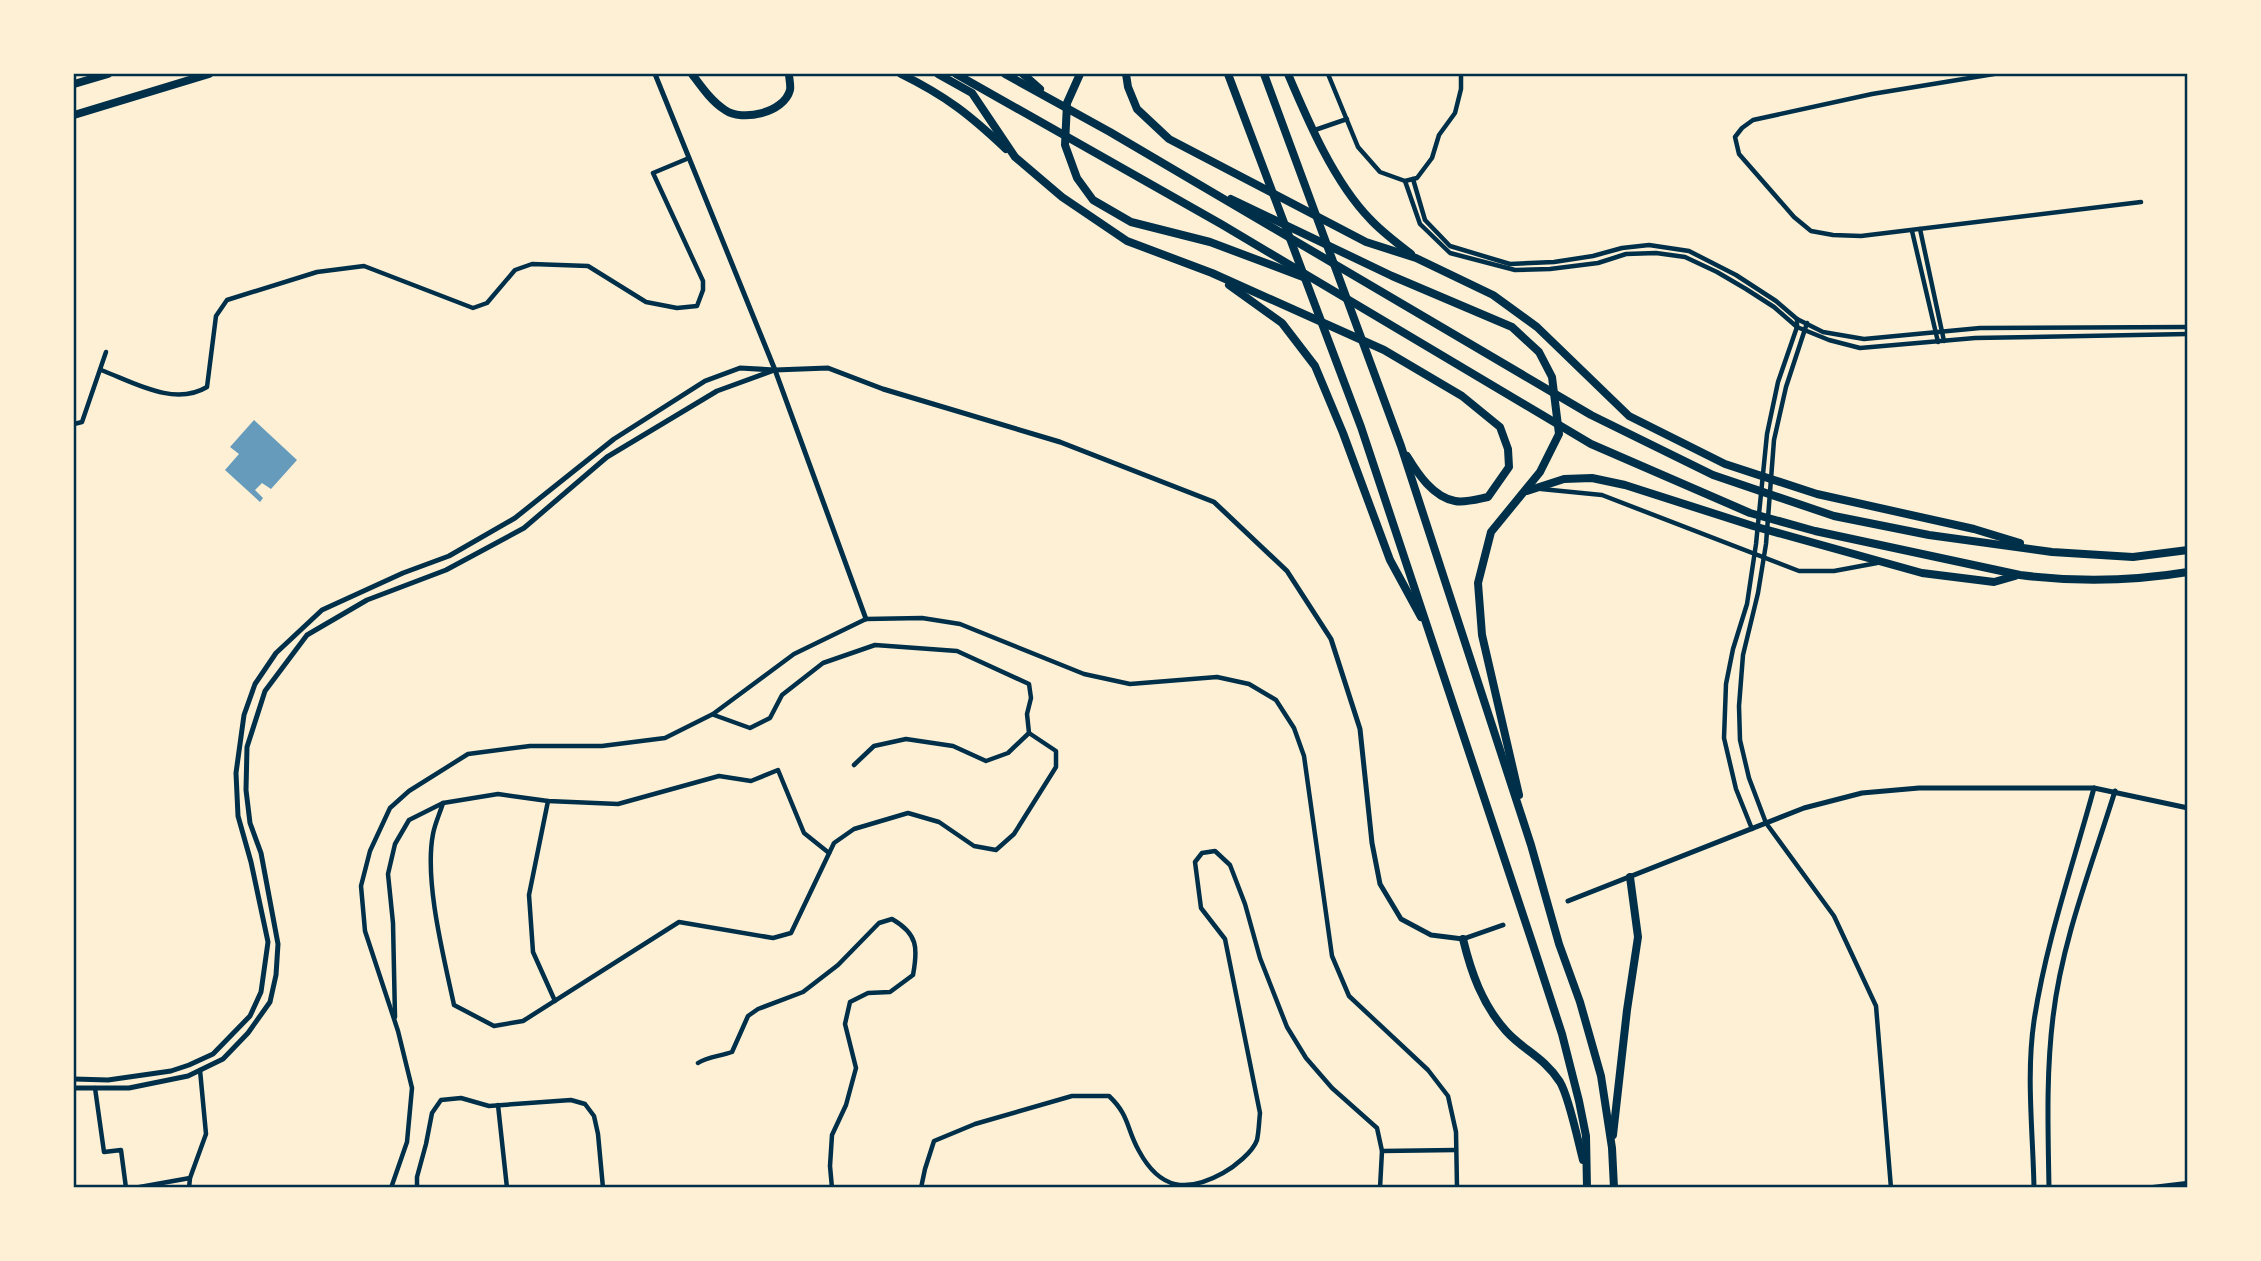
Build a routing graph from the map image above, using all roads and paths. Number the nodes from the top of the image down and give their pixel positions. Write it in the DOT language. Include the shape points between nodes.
graph roads {
  1 [pos="108,74"];
  2 [pos="209,74"];
  3 [pos="655,74"];
  4 [pos="692,74"];
  5 [pos="789,74"];
  6 [pos="901,74"];
  7 [pos="938,74"];
  8 [pos="956,74"];
  9 [pos="1005,74"];
  10 [pos="1023,74"];
  11 [pos="1080,74"];
  12 [pos="1126,74"];
  13 [pos="1228,74"];
  14 [pos="1288,74"];
  15 [pos="1328,74"];
  16 [pos="1461,74"];
  17 [pos="1994,74"];
  18 [pos="1265,77"];
  19 [pos="74,84"];
  20 [pos="1052,100"];
  21 [pos="74,115"];
  22 [pos="1347,119"];
  23 [pos="1312,131"];
  24 [pos="1015,157"];
  25 [pos="689,158"];
  26 [pos="1178,173"];
  27 [pos="1413,179"];
  28 [pos="1405,181"];
  29 [pos="2141,202"];
  30 [pos="1920,229"];
  31 [pos="1912,231"];
  32 [pos="1416,258"];
  33 [pos="1212,273"];
  34 [pos="1321,283"];
  35 [pos="1797,318"];
  36 [pos="1807,324"];
  37 [pos="1797,327"];
  38 [pos="2188,327"];
  39 [pos="1804,330"];
  40 [pos="1934,332"];
  41 [pos="1941,332"];
  42 [pos="2188,334"];
  43 [pos="1941,342"];
  44 [pos="107,352"];
  45 [pos="100,370"];
  46 [pos="775,370"];
  47 [pos="74,424"];
  48 [pos="1401,446"];
  49 [pos="1529,490"];
  50 [pos="2188,550"];
  51 [pos="2046,551"];
  52 [pos="1878,562"];
  53 [pos="2188,572"];
  54 [pos="2020,575"];
  55 [pos="866,619"];
  56 [pos="1431,636"];
  57 [pos="713,714"];
  58 [pos="1029,733"];
  59 [pos="854,765"];
  60 [pos="2094,788"];
  61 [pos="2115,791"];
  62 [pos="548,801"];
  63 [pos="443,803"];
  64 [pos="2188,808"];
  65 [pos="1766,823"];
  66 [pos="1752,829"];
  67 [pos="1531,845"];
  68 [pos="829,853"];
  69 [pos="1630,877"];
  70 [pos="1568,901"];
  71 [pos="1503,925"];
  72 [pos="1463,939"];
  73 [pos="555,1001"];
  74 [pos="396,1022"];
  75 [pos="698,1063"];
  76 [pos="200,1070"];
  77 [pos="74,1079"];
  78 [pos="74,1088"];
  79 [pos="95,1088"];
  80 [pos="498,1105"];
  81 [pos="1612,1149"];
  82 [pos="1457,1150"];
  83 [pos="1382,1151"];
  84 [pos="1587,1171"];
  85 [pos="190,1178"];
  86 [pos="2188,1183"];
  87 [pos="126,1188"];
  88 [pos="134,1188"];
  89 [pos="189,1188"];
  90 [pos="391,1188"];
  91 [pos="416,1188"];
  92 [pos="507,1188"];
  93 [pos="603,1188"];
  94 [pos="832,1188"];
  95 [pos="921,1188"];
  96 [pos="1380,1188"];
  97 [pos="1457,1188"];
  98 [pos="1587,1188"];
  99 [pos="1614,1188"];
  100 [pos="1891,1188"];
  101 [pos="2034,1188"];
  102 [pos="2049,1188"];
  103 [pos="2146,1188"];
  1 -- 19 [label="highway"];
  2 -- 21 [label="highway"];
  3 -- 25 [label="street"];
  4 -- 5 [label="highway" via="726,112 750,114 771,111 782,103 790,89"];
  6 -- 24 [label="highway" via="937,91 970,115"];
  7 -- 24 [label="highway" via="972,93"];
  8 -- 34 [label="highway"];
  9 -- 20 [label="highway"];
  10 -- 20 [label="highway"];
  11 -- 34 [label="highway" via="1067,103 1065,145 1077,178 1093,200 1131,222 1210,242"];
  12 -- 32 [label="highway" via="1137,109 1169,139 1366,242"];
  13 -- 56 [label="highway" via="1361,427"];
  14 -- 23 [label="highway"];
  15 -- 22 [label="street"];
  16 -- 27 [label="street" via="1455,113 1438,135 1432,159"];
  17 -- 31 [label="street" via="1753,120 1735,137 1739,154 1811,231 1861,236"];
  18 -- 48 [label="highway"];
  20 -- 26 [label="highway"];
  22 -- 23 [label="street"];
  22 -- 28 [label="street" via="1359,147 1380,172"];
  23 -- 32 [label="highway" via="1369,218"];
  24 -- 33 [label="highway" via="1062,197 1127,241"];
  25 -- 45 [label="street" via="653,173 703,281 697,306 677,309 646,302 588,266 532,264 515,270 487,303 473,308 364,266 317,272 227,300 216,316 206,387 194,395 171,396"];
  25 -- 46 [label="street"];
  26 -- 49 [label="highway" via="1392,276 1512,327 1539,352 1552,377 1559,435"];
  26 -- 51 [label="highway" via="1591,415 1713,475 1834,516"];
  27 -- 28 [label="street"];
  27 -- 35 [label="street" via="1425,220 1450,246 1510,264 1554,262 1649,245 1689,251 1736,275"];
  28 -- 37 [label="street" via="1420,224 1450,253 1515,270 1550,270 1626,254 1685,257 1746,289"];
  29 -- 30 [label="street"];
  30 -- 31 [label="street"];
  30 -- 41 [label="street"];
  31 -- 40 [label="street"];
  32 -- 51 [label="highway" via="1493,295 1537,327 1629,416 1725,464 1817,494 1974,529"];
  33 -- 48 [label="highway" via="1384,350 1462,396 1500,427 1509,467 1488,497 1455,501 1438,494 1421,478"];
  33 -- 56 [label="highway" via="1282,323 1315,366 1390,560"];
  34 -- 54 [label="highway" via="1591,444 1750,513"];
  35 -- 36 [label="street"];
  35 -- 37 [label="street"];
  36 -- 39 [label="street"];
  36 -- 40 [label="street" via="1823,332 1864,339"];
  37 -- 39 [label="street"];
  37 -- 66 [label="street" via="1767,434 1747,604 1726,684 1724,738 1736,789"];
  38 -- 41 [label="street"];
  39 -- 43 [label="street" via="1860,348"];
  39 -- 65 [label="street" via="1774,440 1766,544 1743,655 1739,706 1740,740"];
  40 -- 41 [label="street"];
  40 -- 43 [label="street"];
  41 -- 43 [label="street"];
  42 -- 43 [label="street"];
  44 -- 45 [label="street"];
  45 -- 47 [label="street" via="82,422"];
  46 -- 55 [label="street"];
  46 -- 72 [label="street" via="828,368 1060,442 1214,502 1287,571 1331,639 1360,729 1380,884 1401,919 1431,935"];
  46 -- 76 [label="street" via="717,391 607,457 524,528 446,570 367,600 307,635 265,691 247,747 250,823 261,853 278,944 270,1002 223,1059"];
  46 -- 77 [label="street" via="740,368 705,381 614,439 515,518 449,556 322,610 276,653 256,684 244,715 236,773 238,816 268,942 261,992 250,1016 213,1054 171,1072"];
  48 -- 67 [label="highway"];
  49 -- 52 [label="highway" via="1564,479 1592,478"];
  49 -- 52 [label="street" via="1602,495 1799,571 1835,571"];
  49 -- 67 [label="highway" via="1491,532 1478,583 1482,635"];
  50 -- 51 [label="highway" via="2133,557"];
  52 -- 54 [label="highway" via="1994,582"];
  53 -- 54 [label="highway" via="2148,579"];
  55 -- 57 [label="street" via="794,654"];
  55 -- 82 [label="street" via="922,618 960,624 1084,674 1130,684 1217,677 1249,684 1276,700 1294,728 1304,756 1332,956 1349,996 1428,1070 1448,1096"];
  56 -- 84 [label="highway" via="1562,1034 1586,1136"];
  57 -- 58 [label="street" via="750,728 770,718 782,695 823,663 875,645 957,651 1029,684"];
  57 -- 74 [label="street" via="665,738 468,754 409,790 390,808 370,851 361,886 365,931"];
  58 -- 59 [label="street" via="1008,753 986,761 953,746 906,739 874,746"];
  58 -- 68 [label="street" via="1056,751 1056,768 1014,834 996,850 974,846 939,822 908,813 854,829 834,843"];
  60 -- 61 [label="street"];
  60 -- 65 [label="street" via="1919,788 1862,793"];
  60 -- 101 [label="street" via="2033,1024"];
  61 -- 64 [label="street"];
  61 -- 102 [label="street" via="2067,944 2053,1015 2047,1080"];
  62 -- 63 [label="street" via="498,794"];
  62 -- 68 [label="street" via="618,804 719,776 751,781 778,771 804,833"];
  62 -- 73 [label="street" via="529,895 533,952"];
  63 -- 73 [label="street" via="433,833 431,872 454,1005 494,1026 523,1021"];
  63 -- 74 [label="street" via="409,820 395,844 388,874"];
  65 -- 66 [label="street"];
  65 -- 100 [label="street" via="1834,916 1876,1006"];
  66 -- 69 [label="street"];
  67 -- 81 [label="highway" via="1601,1076"];
  68 -- 73 [label="street" via="791,933 773,938 679,922"];
  69 -- 70 [label="street"];
  69 -- 81 [label="highway" via="1638,937"];
  71 -- 72 [label="street"];
  72 -- 84 [label="highway" via="1485,1002 1507,1032 1543,1060 1562,1084"];
  74 -- 90 [label="street" via="412,1088 407,1142"];
  75 -- 94 [label="street" via="732,1052 748,1016 803,992 838,965 879,923 892,919 902,924 914,937 913,975 890,992 868,993 850,1002 845,1024 856,1068 832,1135"];
  76 -- 79 [label="street" via="129,1088"];
  76 -- 85 [label="street" via="206,1133"];
  78 -- 79 [label="street"];
  79 -- 87 [label="street" via="104,1152 121,1150"];
  80 -- 91 [label="street" via="461,1098 441,1100 432,1113"];
  80 -- 92 [label="street"];
  80 -- 93 [label="street" via="571,1100 585,1104 594,1116"];
  81 -- 99 [label="highway"];
  82 -- 83 [label="street"];
  82 -- 97 [label="street"];
  83 -- 95 [label="street" via="1377,1128 1332,1088 1287,1027 1230,865 1216,851 1202,853 1195,862 1201,908 1226,939 1260,1113 1257,1142 1233,1168 1184,1187 1153,1172 1122,1109 1109,1096 1072,1096 934,1141"];
  83 -- 96 [label="street"];
  84 -- 98 [label="highway"];
  85 -- 88 [label="street"];
  85 -- 89 [label="street"];
  86 -- 103 [label="street"];
}
